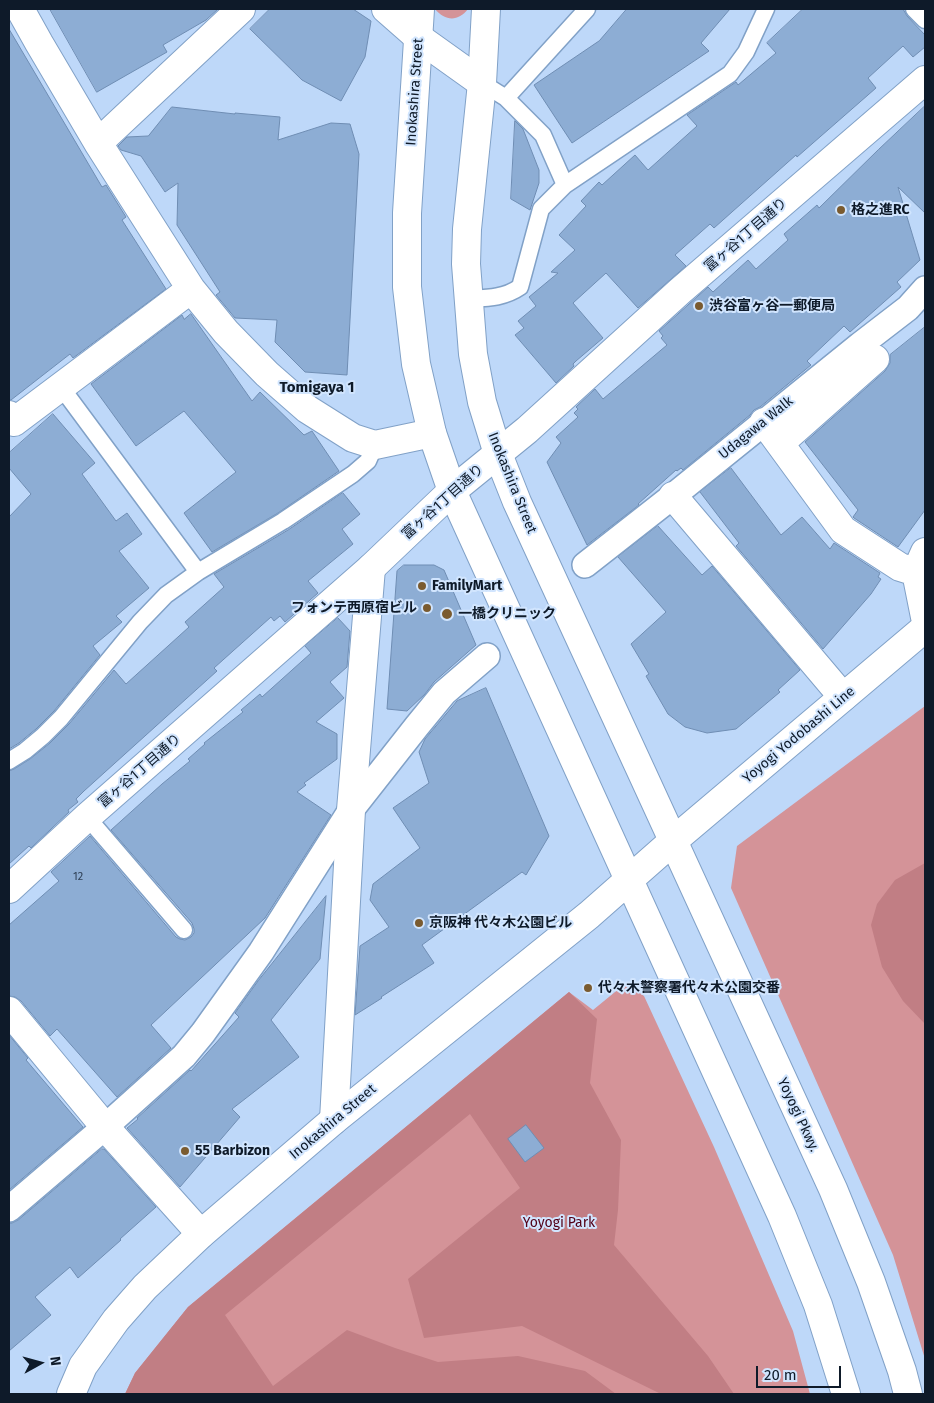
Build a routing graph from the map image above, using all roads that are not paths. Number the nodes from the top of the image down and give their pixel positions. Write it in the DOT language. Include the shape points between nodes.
graph roads {
  1 [pos="20,9"];
  2 [pos="240,9"];
  3 [pos="386,9"];
  4 [pos="420,9"];
  5 [pos="486,9"];
  6 [pos="587,9"];
  7 [pos="766,9"];
  8 [pos="914,9"];
  9 [pos="925,20"];
  10 [pos="419,38"];
  11 [pos="925,80"];
  12 [pos="482,83"];
  13 [pos="506,98"];
  14 [pos="98,143"];
  15 [pos="565,186"];
  16 [pos="925,289"];
  17 [pos="191,290"];
  18 [pos="469,300"];
  19 [pos="875,359"];
  20 [pos="61,387"];
  21 [pos="10,422"];
  22 [pos="432,433"];
  23 [pos="772,433"];
  24 [pos="375,445"];
  25 [pos="498,454"];
  26 [pos="452,491"];
  27 [pos="673,496"];
  28 [pos="921,562"];
  29 [pos="585,565"];
  30 [pos="371,568"];
  31 [pos="198,572"];
  32 [pos="925,617"];
  33 [pos="925,628"];
  34 [pos="487,656"];
  35 [pos="843,697"];
  36 [pos="9,761"];
  37 [pos="351,810"];
  38 [pos="87,817"];
  39 [pos="673,841"];
  40 [pos="629,880"];
  41 [pos="9,889"];
  42 [pos="184,930"];
  43 [pos="9,1011"];
  44 [pos="334,1120"];
  45 [pos="105,1127"];
  46 [pos="9,1209"];
  47 [pos="201,1234"];
  48 [pos="71,1394"];
  49 [pos="846,1394"];
  50 [pos="908,1394"];
  1 -- 14 [label="street"];
  2 -- 14 [label="street"];
  3 -- 10 [label="street"];
  4 -- 10 [label="street, Inokashira Street"];
  5 -- 12 [label="street, Inokashira Street"];
  6 -- 13 [label="lane"];
  7 -- 15 [label="lane" via="746,52 730,74"];
  8 -- 9 [label="lane"];
  10 -- 12 [label="street"];
  10 -- 22 [label="street, Inokashira Street" via="407,213 407,287 416,364"];
  11 -- 25 [label="street, 富ヶ谷1丁目通り" via="680,291"];
  12 -- 13 [label="lane"];
  12 -- 18 [label="street, Inokashira Street" via="467,229"];
  13 -- 15 [label="lane" via="543,135"];
  14 -- 17 [label="street"];
  15 -- 18 [label="lane" via="541,209 520,287 511,293"];
  16 -- 23 [label="street, Udagawa Walk"];
  17 -- 20 [label="street"];
  17 -- 24 [label="street" via="226,332 307,409 353,438"];
  18 -- 25 [label="street, Inokashira Street" via="473,354 482,402"];
  19 -- 23 [label="street"];
  20 -- 21 [label="street"];
  20 -- 31 [label="lane"];
  22 -- 24 [label="street"];
  22 -- 26 [label="street, Inokashira Street"];
  23 -- 27 [label="street, Udagawa Walk"];
  23 -- 28 [label="street" via="843,530 900,567"];
  24 -- 31 [label="lane" via="368,461 353,474"];
  25 -- 26 [label="street, 富ヶ谷1丁目通り"];
  25 -- 39 [label="street, Inokashira Street"];
  26 -- 30 [label="street, 富ヶ谷1丁目通り"];
  26 -- 40 [label="street, Inokashira Street"];
  27 -- 29 [label="street, Udagawa Walk"];
  27 -- 35 [label="street"];
  28 -- 32 [label="street"];
  30 -- 37 [label="street"];
  30 -- 38 [label="street, 富ヶ谷1丁目通り"];
  31 -- 36 [label="lane" via="166,596 140,622 61,718"];
  33 -- 35 [label="street, Yoyogi Yodobashi Line"];
  34 -- 37 [label="street" via="444,694"];
  35 -- 39 [label="street, Yoyogi Yodobashi Line"];
  37 -- 44 [label="street"];
  37 -- 45 [label="street" via="261,952 203,1033 184,1056"];
  38 -- 41 [label="street, 富ヶ谷1丁目通り"];
  38 -- 42 [label="lane"];
  39 -- 40 [label="street, Inokashira Street"];
  39 -- 50 [label="street, Yoyogi Pkwy." via="832,1189 871,1282"];
  40 -- 44 [label="street, Inokashira Street"];
  40 -- 49 [label="street" via="782,1216 818,1305"];
  43 -- 45 [label="street"];
  44 -- 47 [label="street, Inokashira Street"];
  45 -- 46 [label="street"];
  45 -- 47 [label="street"];
  47 -- 48 [label="street, Inokashira Street" via="145,1287 116,1320 84,1366"];
}
